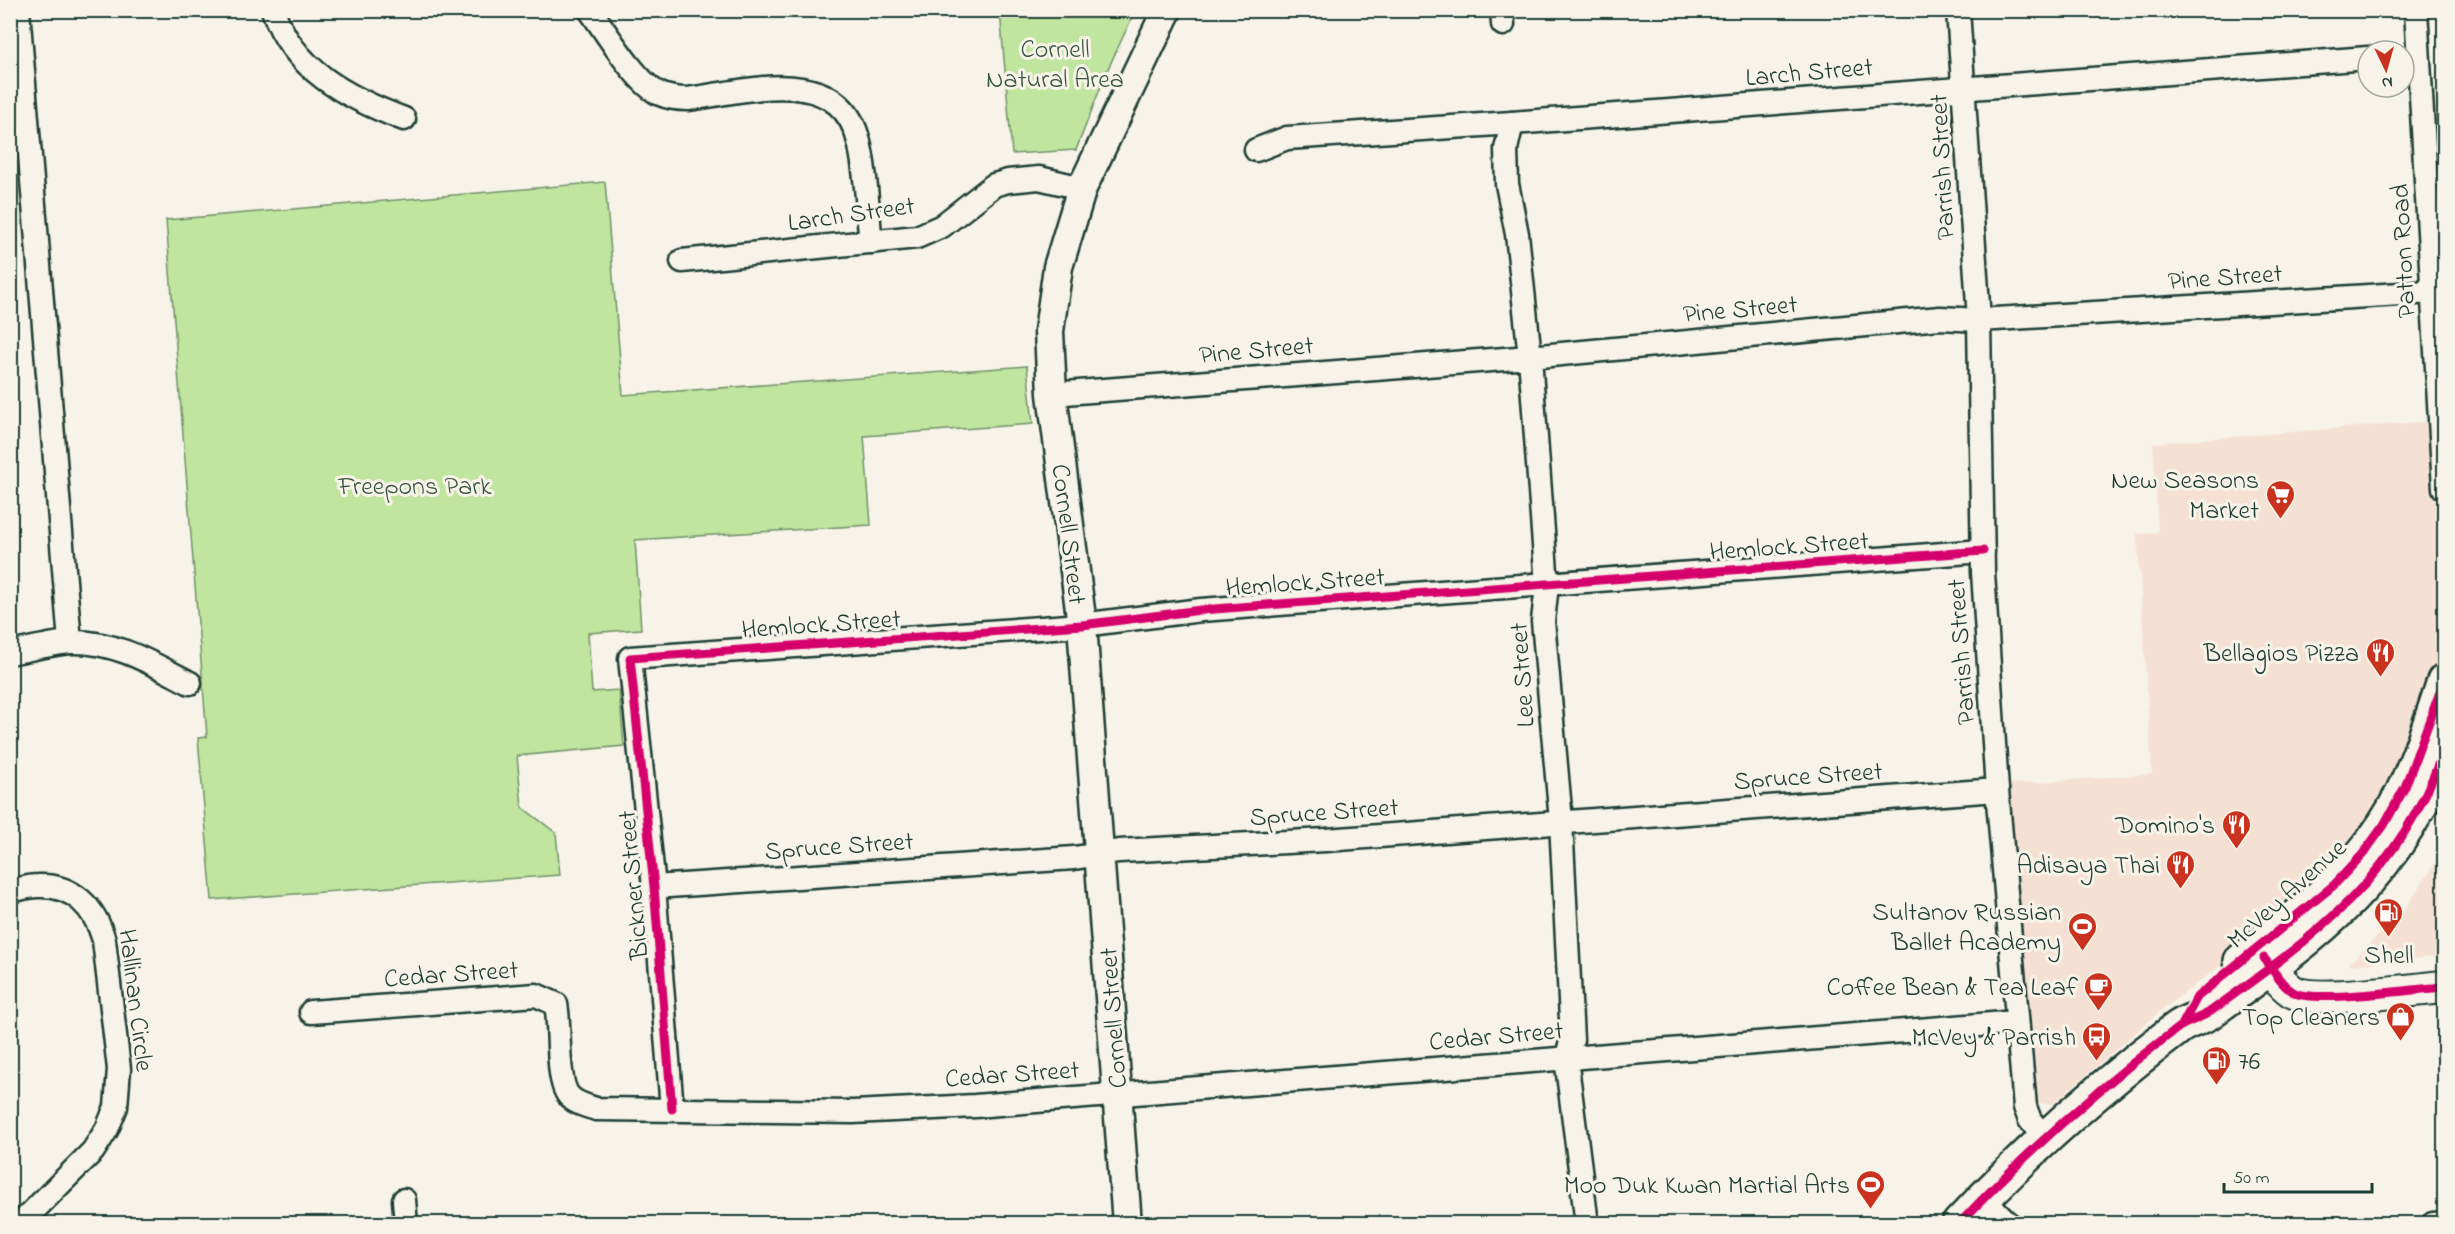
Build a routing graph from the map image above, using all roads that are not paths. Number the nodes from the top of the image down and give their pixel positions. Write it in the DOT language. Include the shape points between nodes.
graph roads {
  1 [pos="18,10"];
  2 [pos="273,10"];
  3 [pos="590,10"];
  4 [pos="1167,10"];
  5 [pos="1958,10"];
  6 [pos="2416,10"];
  7 [pos="2413,39"];
  8 [pos="2356,59"];
  9 [pos="1965,88"];
  10 [pos="2416,99"];
  11 [pos="404,119"];
  12 [pos="1512,123"];
  13 [pos="1256,150"];
  14 [pos="1082,188"];
  15 [pos="871,242"];
  16 [pos="682,261"];
  17 [pos="2433,292"];
  18 [pos="1979,320"];
  19 [pos="1530,357"];
  20 [pos="1052,394"];
  21 [pos="2445,488"];
  22 [pos="1983,551"];
  23 [pos="1547,585"];
  24 [pos="1082,625"];
  25 [pos="70,642"];
  26 [pos="10,653"];
  27 [pos="630,658"];
  28 [pos="2445,681"];
  29 [pos="190,683"];
  30 [pos="2445,748"];
  31 [pos="1997,790"];
  32 [pos="1561,821"];
  33 [pos="1099,854"];
  34 [pos="654,887"];
  35 [pos="10,891"];
  36 [pos="2264,957"];
  37 [pos="2445,987"];
  38 [pos="311,1012"];
  39 [pos="2017,1022"];
  40 [pos="1566,1058"];
  41 [pos="1118,1093"];
  42 [pos="672,1109"];
  43 [pos="2046,1139"];
  44 [pos="1983,1198"];
  45 [pos="404,1200"];
  46 [pos="2445,1223"];
  47 [pos="20,1224"];
  48 [pos="406,1224"];
  49 [pos="1127,1224"];
  50 [pos="1587,1224"];
  51 [pos="1959,1224"];
  52 [pos="2009,1224"];
  53 [pos="2433,1224"];
  1 -- 25 [label="street"];
  2 -- 11 [label="street" via="279,30 292,50 314,71 372,107"];
  3 -- 15 [label="street" via="642,80 659,93 688,99 795,86 817,92 837,104 851,121 859,141"];
  4 -- 14 [label="street, Cornell Street"];
  5 -- 9 [label="street, Parrish Street"];
  6 -- 7 [label="street, Patton Road"];
  8 -- 9 [label="street, Larch Street"];
  9 -- 12 [label="street, Larch Street"];
  9 -- 18 [label="street, Parrish Street"];
  10 -- 17 [label="street, Patton Road"];
  12 -- 13 [label="street, Larch Street" via="1287,138"];
  12 -- 19 [label="street, Lee Street" via="1506,149 1507,184 1517,234"];
  14 -- 15 [label="street, Larch Street" via="1039,178 1008,181 994,185 942,226 917,237"];
  14 -- 20 [label="street, Cornell Street" via="1058,267 1049,331"];
  15 -- 16 [label="street, Larch Street"];
  17 -- 18 [label="street, Pine Street"];
  17 -- 21 [label="street, Patton Road"];
  18 -- 19 [label="street, Pine Street" via="1940,318"];
  18 -- 22 [label="street, Parrish Street"];
  19 -- 20 [label="street, Pine Street"];
  19 -- 23 [label="street, Lee Street"];
  20 -- 24 [label="street, Cornell Street"];
  22 -- 23 [label="street, Hemlock Street"];
  22 -- 31 [label="street, Parrish Street"];
  23 -- 24 [label="street, Hemlock Street" via="1201,610"];
  23 -- 32 [label="street, Lee Street" via="1544,621"];
  24 -- 27 [label="street, Hemlock Street"];
  24 -- 33 [label="street, Cornell Street"];
  25 -- 26 [label="street"];
  25 -- 29 [label="street" via="125,651"];
  27 -- 34 [label="street, Bickner Street"];
  28 -- 36 [label="main road, McVey Avenue" via="2405,786 2384,825 2363,854"];
  30 -- 36 [label="main road, McVey Avenue" via="2428,793 2385,863 2332,918"];
  31 -- 32 [label="street, Spruce Street"];
  31 -- 39 [label="street, Parrish Street"];
  32 -- 33 [label="street, Spruce Street"];
  32 -- 40 [label="street, Lee Street" via="1572,1040"];
  33 -- 34 [label="street, Spruce Street"];
  33 -- 41 [label="street, Cornell Street"];
  34 -- 42 [label="street, Bickner Street"];
  35 -- 47 [label="street, Hallinan Circle" via="35,885 63,889 87,904 98,921 104,940 120,1069 116,1107 93,1151"];
  36 -- 37 [label="main road" via="2290,990 2303,996"];
  36 -- 43 [label="main road, McVey Avenue" via="2209,1013 2182,1025"];
  38 -- 42 [label="street, Cedar Street" via="536,995 556,1004 562,1082 576,1102 596,1109"];
  39 -- 40 [label="street, Cedar Street"];
  39 -- 43 [label="street, Parrish Street" via="2025,1107"];
  40 -- 41 [label="street, Cedar Street"];
  40 -- 50 [label="street, Lee Street"];
  41 -- 42 [label="street, Cedar Street" via="853,1112"];
  41 -- 49 [label="street, Cornell Street"];
  43 -- 44 [label="main road, McVey Avenue"];
  44 -- 51 [label="main road, McVey Avenue"];
  44 -- 52 [label="street"];
  45 -- 48 [label="street"];
  46 -- 53 [label="street"];
}
